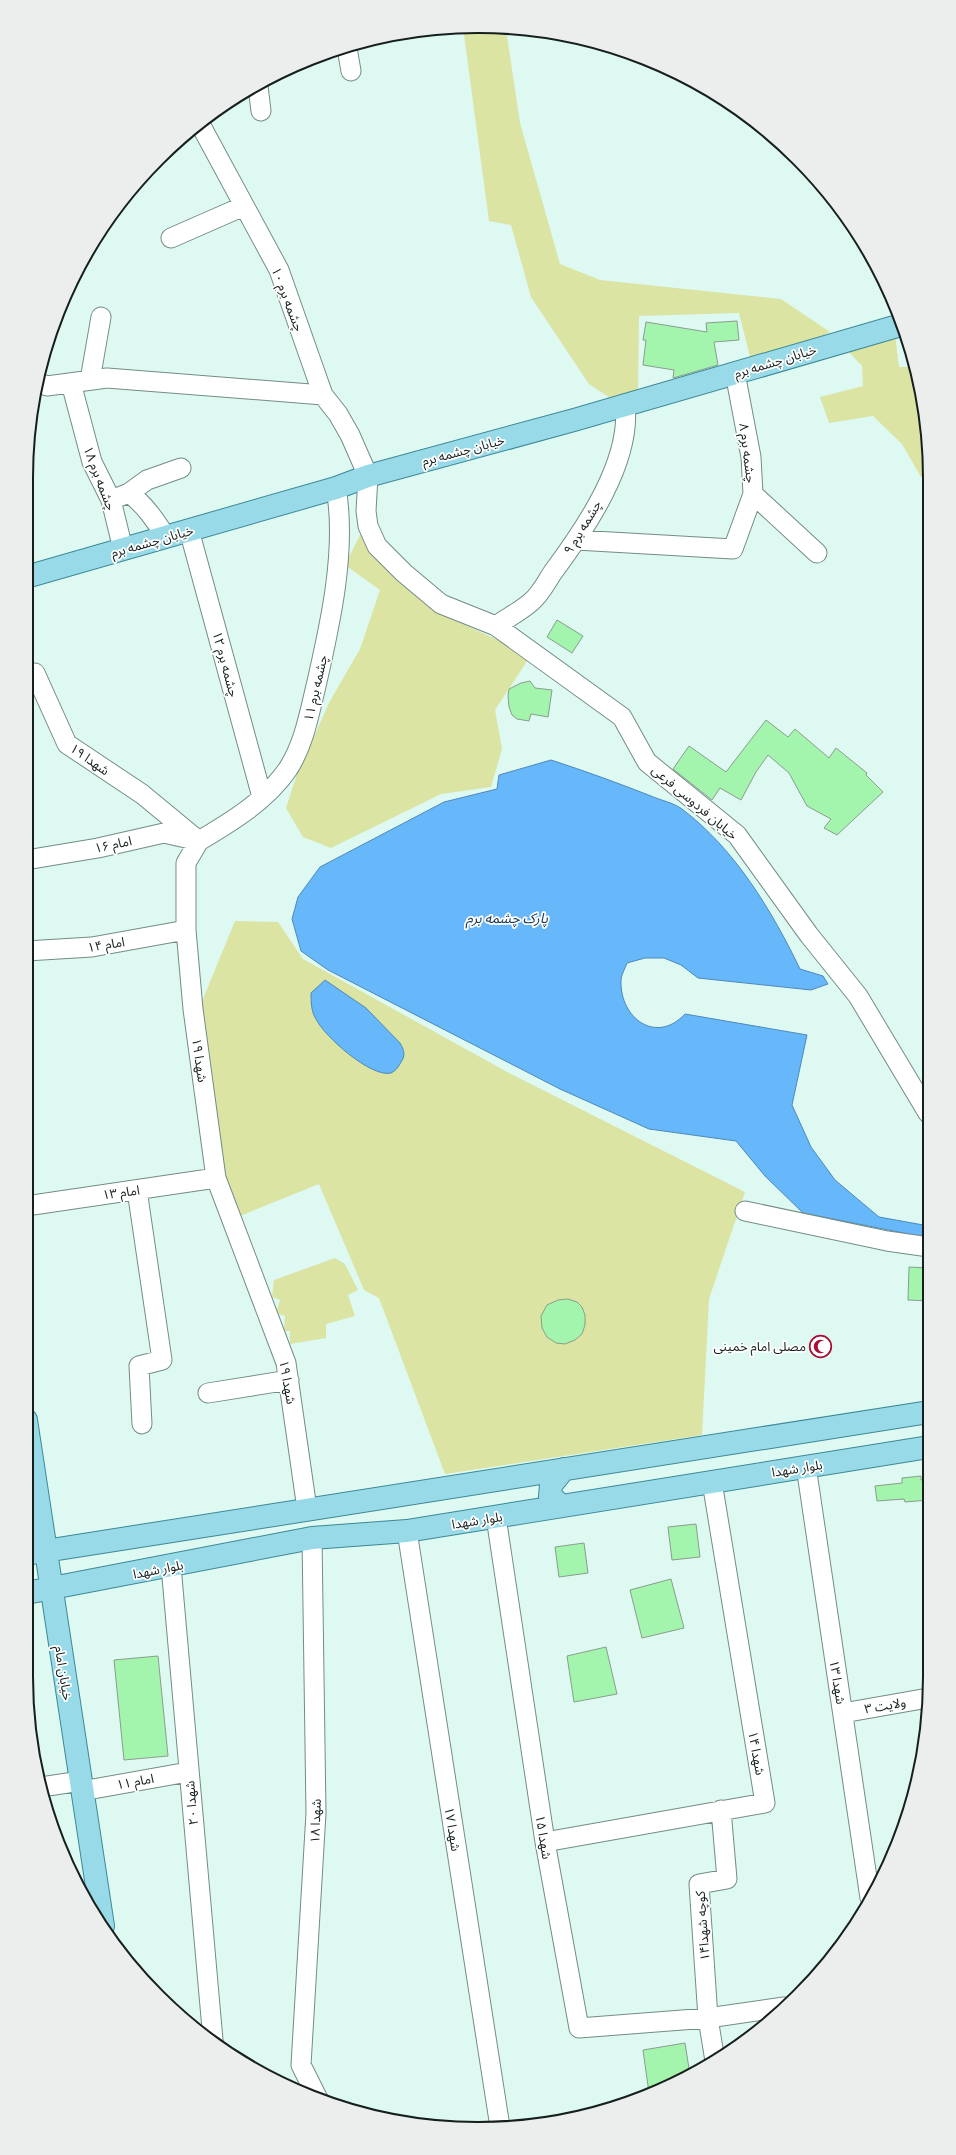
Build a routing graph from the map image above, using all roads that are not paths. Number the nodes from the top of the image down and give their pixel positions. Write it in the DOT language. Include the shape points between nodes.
graph roads {
  1 [pos="349,53"];
  2 [pos="351,71"];
  3 [pos="259,92"];
  4 [pos="261,111"];
  5 [pos="199,132"];
  6 [pos="244,206"];
  7 [pos="171,238"];
  8 [pos="100,317"];
  9 [pos="896,326"];
  10 [pos="736,373"];
  11 [pos="80,382"];
  12 [pos="43,385"];
  13 [pos="323,395"];
  14 [pos="625,404"];
  15 [pos="181,468"];
  16 [pos="368,476"];
  17 [pos="336,488"];
  18 [pos="128,493"];
  19 [pos="752,494"];
  20 [pos="111,500"];
  21 [pos="189,530"];
  22 [pos="166,537"];
  23 [pos="576,540"];
  24 [pos="123,549"];
  25 [pos="817,552"];
  26 [pos="33,575"];
  27 [pos="496,626"];
  28 [pos="35,673"];
  29 [pos="262,797"];
  30 [pos="199,841"];
  31 [pos="33,859"];
  32 [pos="186,930"];
  33 [pos="33,951"];
  34 [pos="923,1105"];
  35 [pos="216,1178"];
  36 [pos="137,1190"];
  37 [pos="33,1205"];
  38 [pos="745,1211"];
  39 [pos="923,1246"];
  40 [pos="288,1380"];
  41 [pos="208,1393"];
  42 [pos="923,1413"];
  43 [pos="142,1424"];
  44 [pos="923,1448"];
  45 [pos="806,1466"];
  46 [pos="564,1469"];
  47 [pos="712,1482"];
  48 [pos="562,1506"];
  49 [pos="307,1509"];
  50 [pos="33,1512"];
  51 [pos="496,1517"];
  52 [pos="407,1531"];
  53 [pos="312,1538"];
  54 [pos="36,1552"];
  55 [pos="171,1566"];
  56 [pos="52,1589"];
  57 [pos="33,1592"];
  58 [pos="922,1699"];
  59 [pos="843,1713"];
  60 [pos="188,1772"];
  61 [pos="82,1786"];
  62 [pos="47,1787"];
  63 [pos="721,1810"];
  64 [pos="545,1842"];
  65 [pos="869,1889"];
  66 [pos="101,1913"];
  67 [pos="775,2008"];
  68 [pos="708,2018"];
  69 [pos="212,2034"];
  70 [pos="714,2054"];
  71 [pos="314,2090"];
  72 [pos="499,2121"];
  1 -- 2 [label="street"];
  3 -- 4 [label="street"];
  5 -- 6 [label="street, چشمه برم ۱۰"];
  6 -- 7 [label="street"];
  6 -- 13 [label="street, چشمه برم ۱۰" via="279,270"];
  8 -- 11 [label="street"];
  9 -- 10 [label="main road, خیابان چشمه برم"];
  10 -- 14 [label="main road, خیابان چشمه برم"];
  10 -- 19 [label="street, چشمه برم ۸" via="750,457"];
  11 -- 12 [label="street"];
  11 -- 13 [label="street" via="107,378"];
  11 -- 20 [label="street, چشمه برم ۱۸" via="92,462"];
  13 -- 16 [label="street, چشمه برم ۱۰" via="338,414"];
  14 -- 16 [label="main road, خیابان چشمه برم"];
  14 -- 23 [label="street, چشمه برم ۹" via="627,420 619,457 605,489"];
  15 -- 18 [label="street" via="147,480"];
  16 -- 17 [label="main road, خیابان چشمه برم"];
  16 -- 27 [label="street, خیابان فردوسی فرعی" via="366,511 368,526 377,546 441,604"];
  17 -- 21 [label="main road, خیابان چشمه برم"];
  17 -- 29 [label="street, چشمه برم ۱۱" via="340,510 338,555 324,652 302,745 280,780"];
  18 -- 20 [label="street"];
  18 -- 22 [label="street" via="153,516"];
  19 -- 23 [label="street" via="733,549"];
  19 -- 25 [label="street, چشمه برم ۸"];
  20 -- 24 [label="street, چشمه برم ۱۸"];
  21 -- 22 [label="main road, خیابان چشمه برم"];
  21 -- 29 [label="street, چشمه برم ۱۲"];
  22 -- 24 [label="main road, خیابان چشمه برم"];
  23 -- 27 [label="street, چشمه برم ۹" via="533,601"];
  24 -- 26 [label="main road, خیابان چشمه برم"];
  27 -- 34 [label="street, خیابان فردوسی فرعی" via="622,717 647,762 737,835 808,934 858,996"];
  28 -- 30 [label="street, شهدا ۱۹" via="67,744 142,794"];
  29 -- 30 [label="street, چشمه برم ۱۱" via="232,822"];
  30 -- 31 [label="street, امام ۱۶" via="164,833"];
  30 -- 32 [label="street, شهدا ۱۹" via="186,863"];
  32 -- 33 [label="street, امام ۱۴" via="92,947"];
  32 -- 35 [label="street, شهدا ۱۹" via="193,1009"];
  35 -- 36 [label="street, امام ۱۳"];
  35 -- 40 [label="street, شهدا ۱۹" via="286,1362"];
  36 -- 37 [label="street, امام ۱۳"];
  36 -- 43 [label="street" via="162,1360 139,1366"];
  38 -- 39 [label="street"];
  40 -- 41 [label="street"];
  40 -- 49 [label="street, شهدا ۱۹"];
  42 -- 46 [label="main road"];
  44 -- 45 [label="main road, بلوار شهدا"];
  45 -- 47 [label="main road, بلوار شهدا"];
  45 -- 59 [label="street, شهدا ۱۳"];
  46 -- 48 [label="main road" via="551,1485 550,1496"];
  46 -- 49 [label="main road"];
  47 -- 48 [label="main road, بلوار شهدا"];
  47 -- 63 [label="street, شهدا ۱۴" via="765,1803"];
  48 -- 51 [label="main road, بلوار شهدا"];
  49 -- 54 [label="main road"];
  50 -- 54 [label="main road, خیابان امام"];
  51 -- 52 [label="main road, بلوار شهدا"];
  51 -- 64 [label="street, شهدا ۱۵"];
  52 -- 53 [label="main road, بلوار شهدا"];
  52 -- 72 [label="street, شهدا ۱۷"];
  53 -- 55 [label="main road, بلوار شهدا"];
  53 -- 71 [label="street, شهدا ۱۸" via="316,1813 301,2065"];
  54 -- 56 [label="main road, خیابان امام"];
  55 -- 56 [label="main road, بلوار شهدا"];
  55 -- 60 [label="street, شهدا ۲۰"];
  56 -- 57 [label="main road, بلوار شهدا"];
  56 -- 61 [label="main road, خیابان امام"];
  58 -- 59 [label="street, ولایت ۳"];
  59 -- 65 [label="street, شهدا ۱۳"];
  60 -- 61 [label="street, امام ۱۱"];
  60 -- 69 [label="street, شهدا ۲۰"];
  61 -- 62 [label="street, امام ۱۱"];
  61 -- 66 [label="main road, خیابان امام"];
  63 -- 64 [label="street, شهدا ۱۴"];
  63 -- 68 [label="street, کوچه شهدا۱۴" via="727,1879 699,1884"];
  64 -- 68 [label="street, شهدا ۱۵" via="579,2028"];
  67 -- 68 [label="street"];
  68 -- 70 [label="street"];
}
